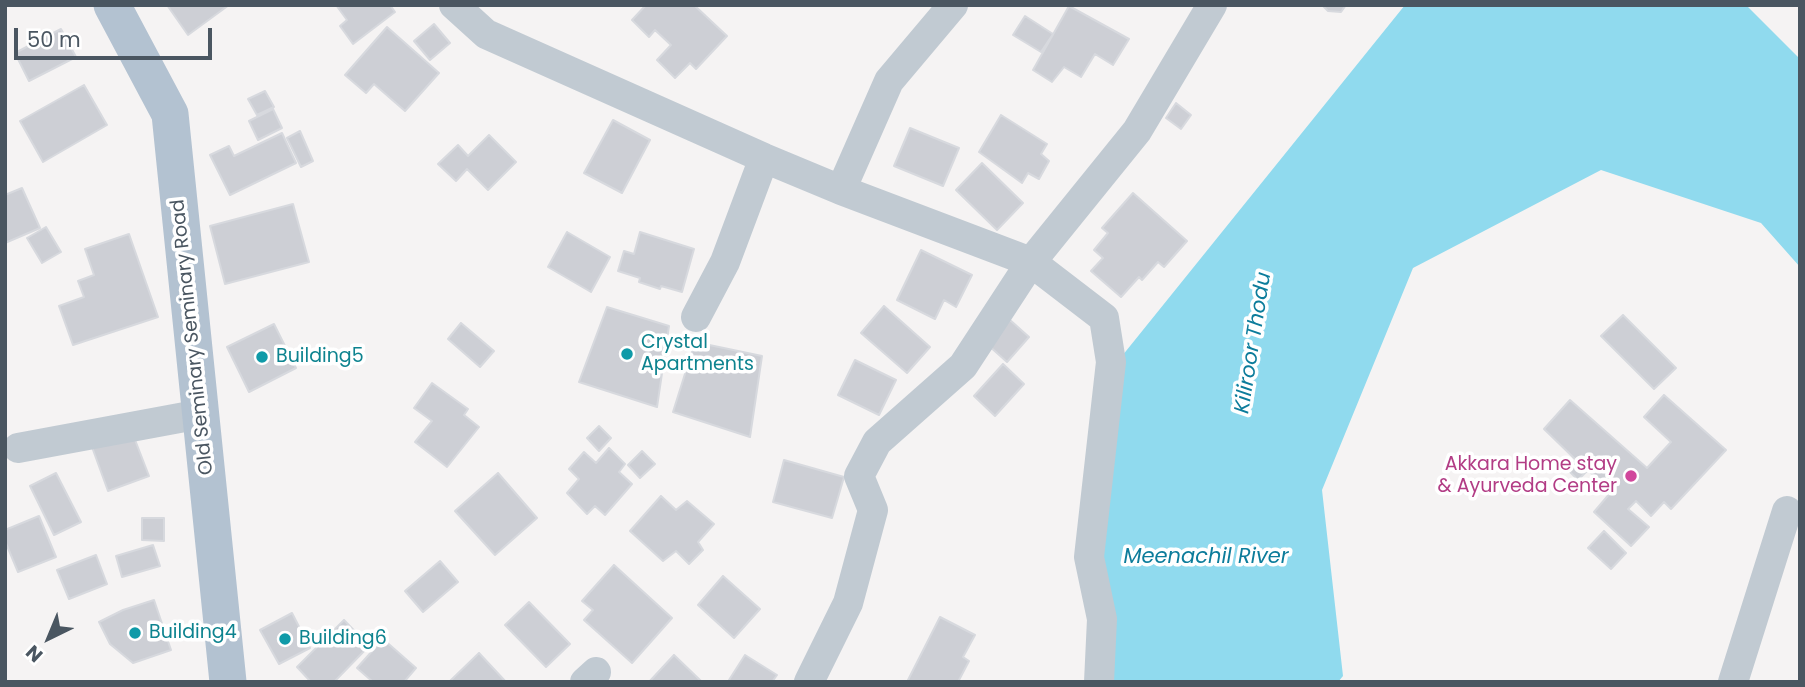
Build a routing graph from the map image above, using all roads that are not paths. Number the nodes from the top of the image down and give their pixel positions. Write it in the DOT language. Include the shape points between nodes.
graph roads {
  1 [pos="112,5"];
  2 [pos="454,5"];
  3 [pos="953,5"];
  4 [pos="1212,5"];
  5 [pos="764,158"];
  6 [pos="841,190"];
  7 [pos="1031,262"];
  8 [pos="696,317"];
  9 [pos="201,415"];
  10 [pos="18,448"];
  11 [pos="1787,511"];
  12 [pos="228,682"];
  13 [pos="809,682"];
  14 [pos="1099,682"];
  15 [pos="1733,682"];
  1 -- 9 [label="main road, Old Seminary Seminary Road" via="170,114"];
  2 -- 5 [label="street" via="486,34"];
  3 -- 6 [label="street" via="889,81"];
  4 -- 7 [label="street" via="1137,131"];
  5 -- 6 [label="street"];
  5 -- 8 [label="street" via="725,262"];
  6 -- 7 [label="street"];
  7 -- 13 [label="street" via="963,366 877,442 859,476 873,510 848,603"];
  7 -- 14 [label="street" via="1104,317 1111,362 1089,556 1102,619"];
  9 -- 10 [label="street"];
  9 -- 12 [label="main road, Old Seminary Seminary Road"];
  11 -- 15 [label="street"];
}
